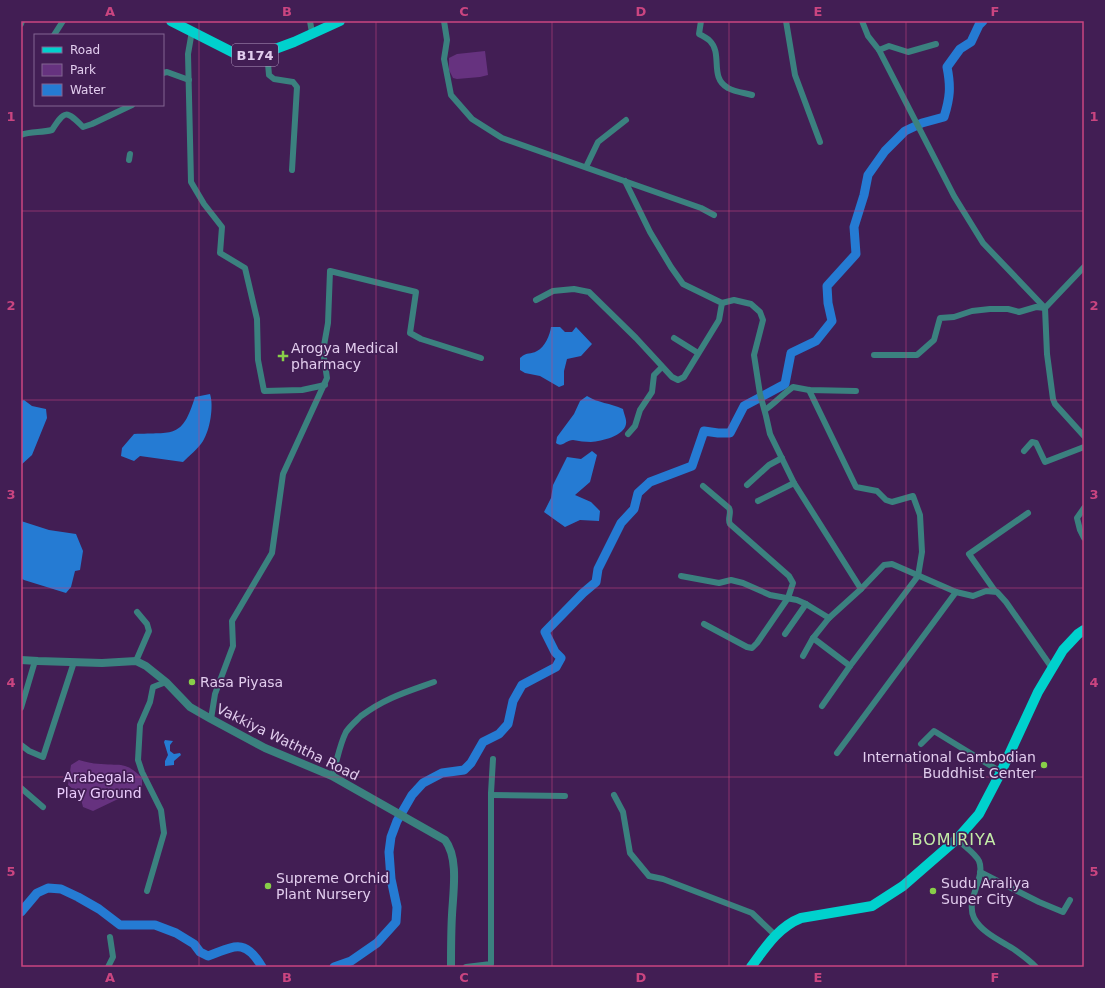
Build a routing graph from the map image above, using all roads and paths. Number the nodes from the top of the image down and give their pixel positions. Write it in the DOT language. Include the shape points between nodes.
graph roads {
  1 [pos="22,21"];
  2 [pos="63,21"];
  3 [pos="171,21"];
  4 [pos="310,21"];
  5 [pos="338,21"];
  6 [pos="444,21"];
  7 [pos="701,21"];
  8 [pos="786,21"];
  9 [pos="862,21"];
  10 [pos="21,24"];
  11 [pos="192,31"];
  12 [pos="312,33"];
  13 [pos="55,34"];
  14 [pos="936,44"];
  15 [pos="879,50"];
  16 [pos="267,52"];
  17 [pos="164,73"];
  18 [pos="189,80"];
  19 [pos="752,95"];
  20 [pos="130,106"];
  21 [pos="626,120"];
  22 [pos="21,134"];
  23 [pos="820,142"];
  24 [pos="586,167"];
  25 [pos="292,170"];
  26 [pos="625,181"];
  27 [pos="714,215"];
  28 [pos="1084,267"];
  29 [pos="536,300"];
  30 [pos="722,303"];
  31 [pos="1045,308"];
  32 [pos="674,338"];
  33 [pos="698,353"];
  34 [pos="874,355"];
  35 [pos="481,358"];
  36 [pos="662,367"];
  37 [pos="324,385"];
  38 [pos="809,390"];
  39 [pos="856,391"];
  40 [pos="764,407"];
  41 [pos="628,434"];
  42 [pos="1084,436"];
  43 [pos="1084,447"];
  44 [pos="1024,451"];
  45 [pos="782,458"];
  46 [pos="794,483"];
  47 [pos="747,485"];
  48 [pos="703,486"];
  49 [pos="758,501"];
  50 [pos="1084,508"];
  51 [pos="1028,513"];
  52 [pos="1084,538"];
  53 [pos="681,576"];
  54 [pos="918,576"];
  55 [pos="861,589"];
  56 [pos="995,591"];
  57 [pos="956,592"];
  58 [pos="788,598"];
  59 [pos="806,604"];
  60 [pos="136,612"];
  61 [pos="829,618"];
  62 [pos="704,624"];
  63 [pos="1084,630"];
  64 [pos="785,634"];
  65 [pos="813,638"];
  66 [pos="803,656"];
  67 [pos="21,660"];
  68 [pos="35,661"];
  69 [pos="136,661"];
  70 [pos="74,662"];
  71 [pos="850,666"];
  72 [pos="1052,668"];
  73 [pos="166,682"];
  74 [pos="434,682"];
  75 [pos="822,706"];
  76 [pos="21,708"];
  77 [pos="211,719"];
  78 [pos="920,744"];
  79 [pos="21,745"];
  80 [pos="837,753"];
  81 [pos="493,759"];
  82 [pos="1000,772"];
  83 [pos="332,776"];
  84 [pos="21,788"];
  85 [pos="491,795"];
  86 [pos="614,795"];
  87 [pos="565,796"];
  88 [pos="43,807"];
  89 [pos="957,840"];
  90 [pos="980,872"];
  91 [pos="147,891"];
  92 [pos="1070,900"];
  93 [pos="775,935"];
  94 [pos="110,938"];
  95 [pos="108,967"];
  96 [pos="451,967"];
  97 [pos="466,967"];
  98 [pos="751,967"];
  99 [pos="1036,967"];
  1 -- 10 [label="street"];
  2 -- 13 [label="street"];
  3 -- 11 [label="main road, B174"];
  4 -- 12 [label="street"];
  5 -- 12 [label="main road, B174"];
  6 -- 24 [label="street" via="447,40 444,59 451,95 472,119 502,138"];
  7 -- 19 [label="street" via="699,34 710,41 716,56 716,73 721,83 729,89"];
  8 -- 23 [label="street" via="795,75"];
  9 -- 15 [label="street" via="868,36"];
  11 -- 16 [label="main road, B174" via="240,56"];
  11 -- 18 [label="street" via="188,54"];
  12 -- 16 [label="main road, B174"];
  14 -- 15 [label="street" via="908,52 889,46"];
  15 -- 31 [label="street" via="954,196 983,243"];
  16 -- 25 [label="street" via="268,75 274,79 293,82 297,87"];
  17 -- 18 [label="street"];
  18 -- 37 [label="street" via="191,182 222,227 220,252 245,268 257,319 258,360 264,391 302,390"];
  20 -- 22 [label="street" via="83,127 72,115 65,114 52,130"];
  21 -- 24 [label="street" via="598,142"];
  24 -- 26 [label="street"];
  26 -- 27 [label="street"];
  26 -- 30 [label="street" via="650,232 683,284"];
  28 -- 31 [label="street"];
  29 -- 36 [label="street" via="552,291 574,289 589,292"];
  30 -- 33 [label="street" via="718,320"];
  30 -- 40 [label="street" via="734,300 752,304 760,312 763,320 754,355"];
  31 -- 34 [label="street" via="1019,312 990,309 940,318 934,340 917,355"];
  31 -- 42 [label="street" via="1047,354 1055,404"];
  32 -- 33 [label="street"];
  33 -- 36 [label="street" via="684,377 678,380"];
  35 -- 37 [label="street" via="421,339 410,333 416,292 330,271 328,323 323,351 327,378"];
  36 -- 41 [label="street" via="654,375 652,392 640,410 635,426"];
  37 -- 77 [label="street" via="283,474 272,553 232,621 233,646 216,694"];
  38 -- 39 [label="street"];
  38 -- 40 [label="street" via="793,388 776,403"];
  38 -- 54 [label="street" via="856,487 877,491 892,502 913,496 920,515 922,552"];
  40 -- 45 [label="street" via="770,434"];
  43 -- 44 [label="street" via="1045,462 1036,443 1032,442"];
  45 -- 46 [label="street"];
  45 -- 47 [label="street" via="769,465"];
  46 -- 49 [label="street"];
  46 -- 55 [label="street"];
  48 -- 58 [label="street" via="729,508 730,524 792,579"];
  50 -- 52 [label="street" via="1077,518"];
  51 -- 56 [label="street" via="969,554"];
  53 -- 58 [label="street" via="719,583 731,580"];
  54 -- 55 [label="street" via="892,564 884,565"];
  54 -- 57 [label="street"];
  54 -- 71 [label="street"];
  55 -- 61 [label="street"];
  56 -- 57 [label="street" via="973,596"];
  56 -- 72 [label="street" via="1006,602"];
  57 -- 80 [label="street"];
  58 -- 59 [label="street"];
  58 -- 62 [label="street" via="752,648"];
  59 -- 61 [label="street"];
  59 -- 64 [label="street"];
  60 -- 69 [label="street" via="148,624 149,631"];
  61 -- 65 [label="street"];
  63 -- 72 [label="main road" via="1063,650"];
  65 -- 66 [label="street"];
  65 -- 71 [label="street"];
  67 -- 68 [label="street"];
  68 -- 70 [label="street"];
  68 -- 76 [label="street"];
  69 -- 70 [label="street"];
  69 -- 73 [label="street, Vakkiya Waththa Road"];
  70 -- 79 [label="street" via="43,757"];
  71 -- 75 [label="street"];
  72 -- 82 [label="main road"];
  73 -- 77 [label="street, Vakkiya Waththa Road" via="190,707"];
  73 -- 91 [label="street" via="153,687 150,702 140,725 138,741 138,760 161,810 164,833"];
  74 -- 83 [label="street" via="388,698 355,722 347,731 338,751"];
  77 -- 83 [label="street, Vakkiya Waththa Road" via="265,748"];
  78 -- 82 [label="street" via="934,731"];
  81 -- 85 [label="street"];
  82 -- 89 [label="main road" via="979,814"];
  83 -- 96 [label="street, Vakkiya Waththa Road" via="445,840 450,846 454,892"];
  84 -- 88 [label="street"];
  85 -- 87 [label="street"];
  85 -- 97 [label="street" via="490,964"];
  86 -- 93 [label="street" via="623,812 630,853 649,876 752,913"];
  89 -- 90 [label="street" via="977,859"];
  89 -- 93 [label="main road" via="903,886 872,906 801,918"];
  90 -- 92 [label="street" via="1063,912"];
  90 -- 99 [label="street" via="971,904 974,919 986,931 1016,950"];
  93 -- 98 [label="main road"];
  94 -- 95 [label="street" via="113,957"];
}
